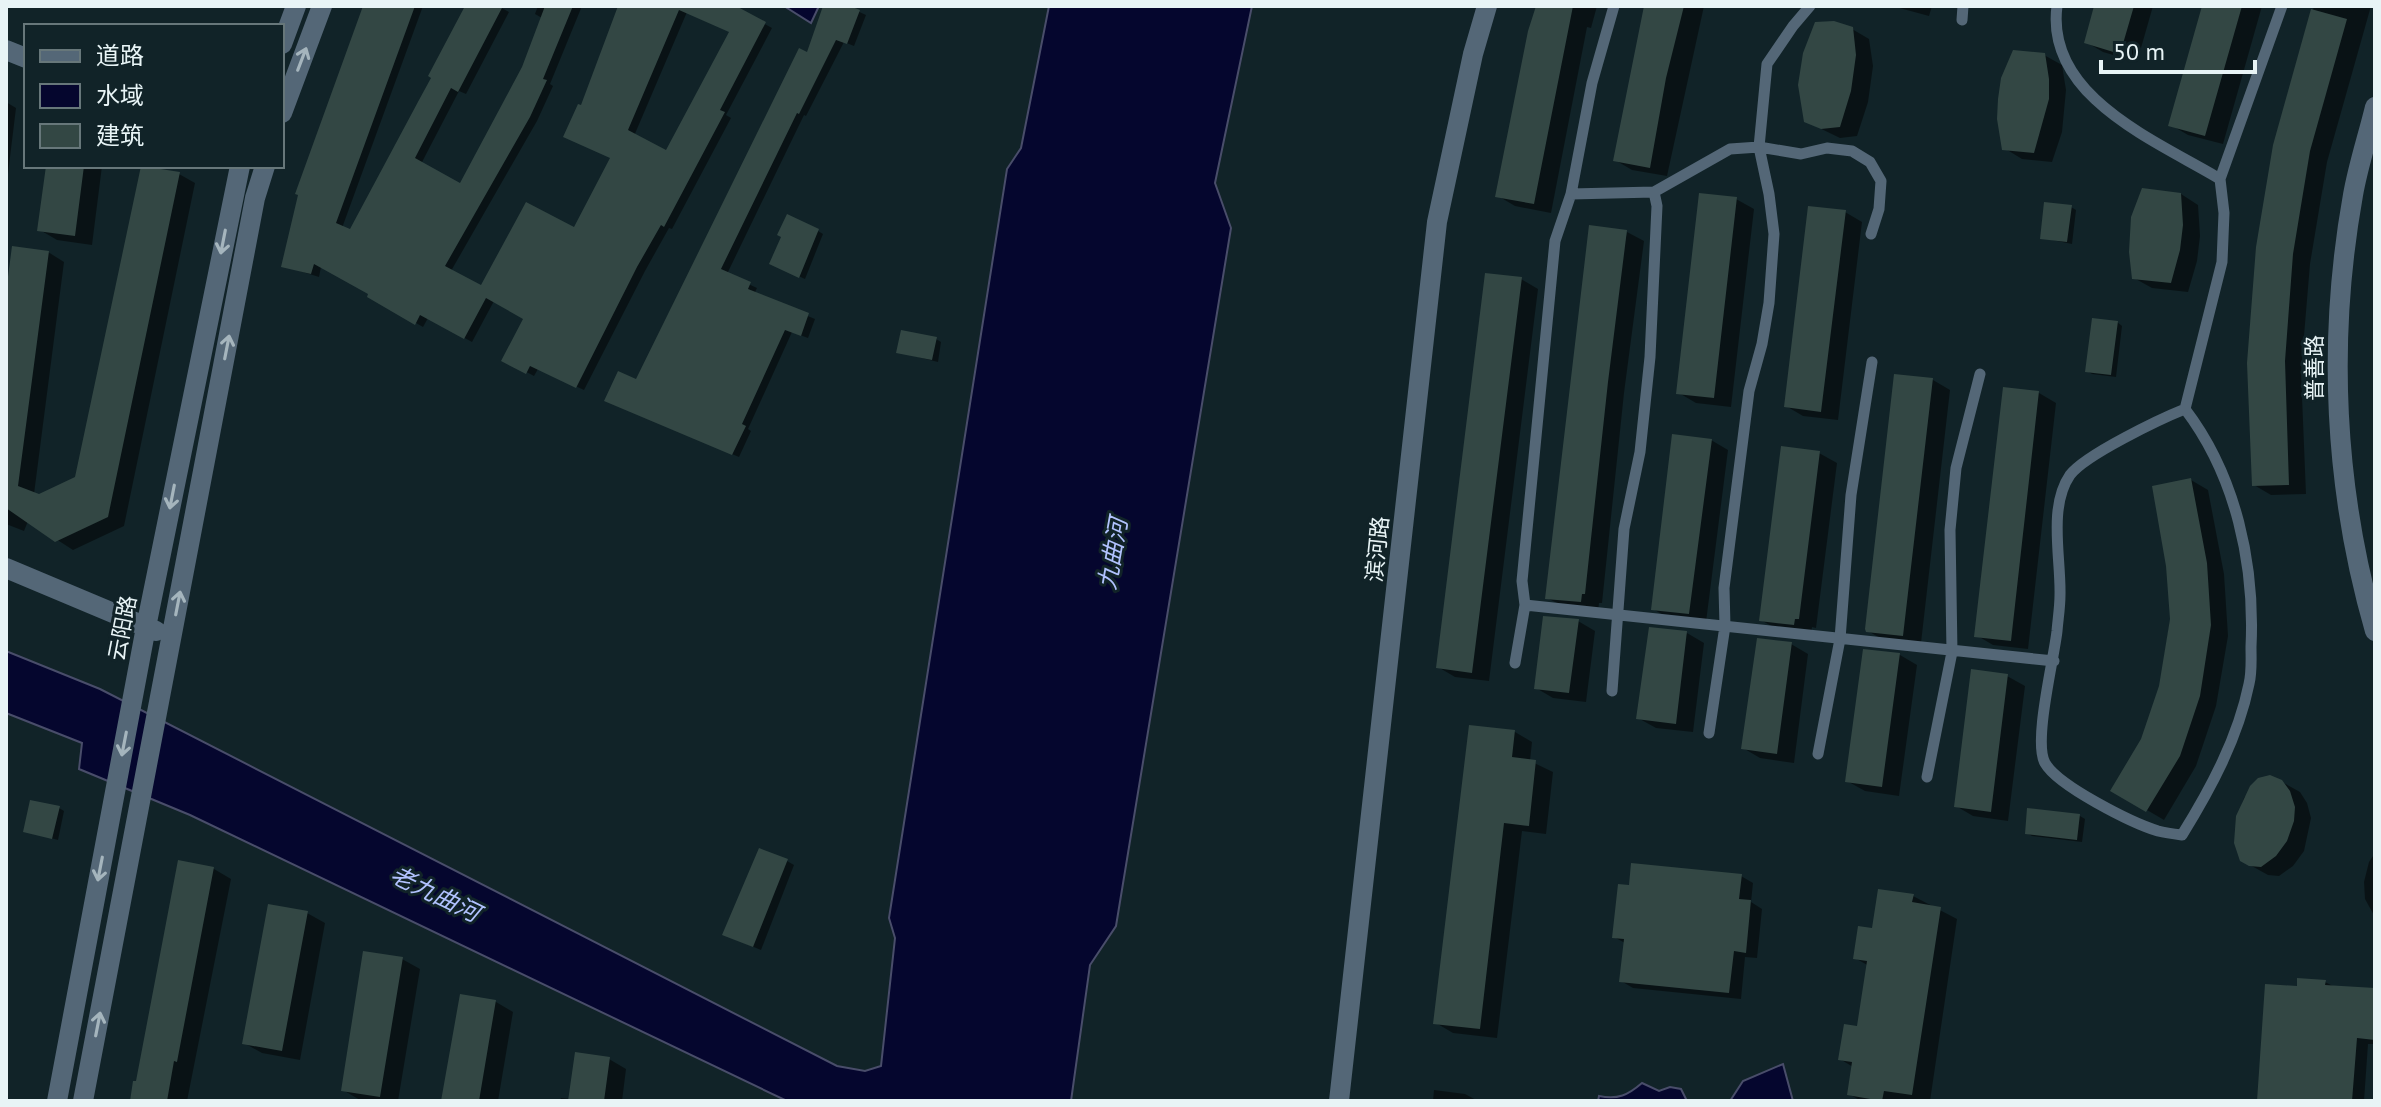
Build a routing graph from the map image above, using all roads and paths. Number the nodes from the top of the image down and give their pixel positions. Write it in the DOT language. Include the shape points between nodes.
graph roads {
  1 [pos="296,6"];
  2 [pos="322,6"];
  3 [pos="1487,6"];
  4 [pos="1614,6"];
  5 [pos="1810,6"];
  6 [pos="1963,6"];
  7 [pos="2057,6"];
  8 [pos="2282,6"];
  9 [pos="1962,20"];
  10 [pos="284,39"];
  11 [pos="2375,107"];
  12 [pos="284,108"];
  13 [pos="1759,147"];
  14 [pos="240,168"];
  15 [pos="264,168"];
  16 [pos="2220,179"];
  17 [pos="1654,192"];
  18 [pos="1571,194"];
  19 [pos="1871,234"];
  20 [pos="1872,362"];
  21 [pos="1980,374"];
  22 [pos="2185,409"];
  23 [pos="6,568"];
  24 [pos="1525,605"];
  25 [pos="1617,613"];
  26 [pos="1725,626"];
  27 [pos="146,627"];
  28 [pos="2375,631"];
  29 [pos="171,637"];
  30 [pos="1840,639"];
  31 [pos="1952,652"];
  32 [pos="2054,661"];
  33 [pos="1515,663"];
  34 [pos="1612,691"];
  35 [pos="1709,733"];
  36 [pos="1818,754"];
  37 [pos="1927,777"];
  38 [pos="57,1101"];
  39 [pos="83,1101"];
  40 [pos="1339,1101"];
  1 -- 10 [label="street"];
  12 -- 2 [label="street, one-way"];
  3 -- 40 [label="street, 滨河路" via="1437,222"];
  4 -- 18 [label="lane" via="1592,83"];
  5 -- 13 [label="lane" via="1767,64"];
  6 -- 9 [label="lane"];
  7 -- 16 [label="lane" via="2061,48 2082,87 2121,122"];
  8 -- 16 [label="lane"];
  11 -- 28 [label="street, 普善路" via="2353,194 2336,379 2343,478"];
  13 -- 17 [label="lane" via="1730,149"];
  13 -- 19 [label="lane" via="1801,154 1827,148 1852,151 1870,162 1881,181"];
  13 -- 26 [label="lane" via="1774,234 1769,303 1749,391 1724,588"];
  14 -- 27 [label="street, 云阳路, one-way"];
  29 -- 15 [label="street, one-way"];
  16 -- 22 [label="lane" via="2222,262"];
  17 -- 18 [label="lane"];
  17 -- 25 [label="lane" via="1650,357"];
  18 -- 24 [label="lane" via="1555,241 1522,581"];
  20 -- 30 [label="lane" via="1851,495"];
  21 -- 31 [label="lane" via="1956,468 1950,530"];
  22 -- 32 [label="lane" via="2098,454 2071,475 2060,500"];
  22 -- 32 [label="lane" via="2202,432 2231,498 2246,546 2253,621 2250,682 2237,726 2210,789 2182,835 2157,831 2088,798 2045,763 2042,722"];
  23 -- 27 [label="street"];
  24 -- 25 [label="lane"];
  24 -- 33 [label="lane"];
  25 -- 26 [label="lane"];
  25 -- 34 [label="lane"];
  26 -- 30 [label="lane"];
  26 -- 35 [label="lane"];
  27 -- 29 [label="street"];
  27 -- 38 [label="street, 云阳路, one-way"];
  39 -- 29 [label="street, one-way"];
  30 -- 31 [label="lane"];
  30 -- 36 [label="lane"];
  31 -- 32 [label="lane"];
  31 -- 37 [label="lane"];
}
